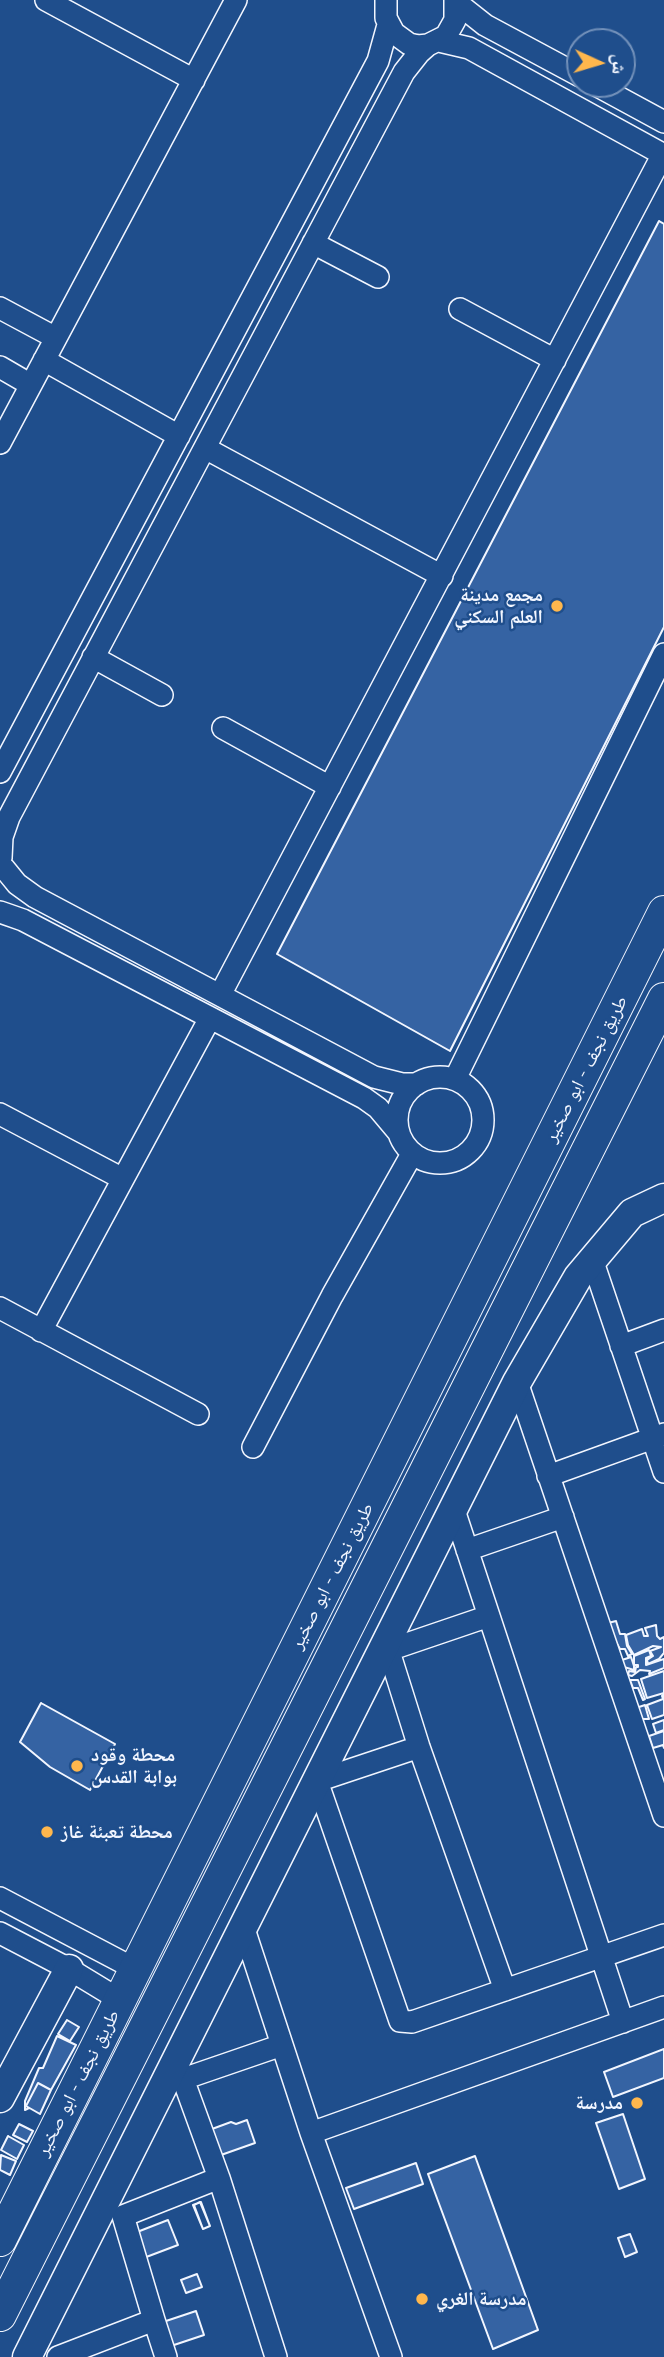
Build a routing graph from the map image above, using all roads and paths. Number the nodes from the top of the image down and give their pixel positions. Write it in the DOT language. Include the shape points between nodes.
graph roads {
  1 [pos="46,0"];
  2 [pos="236,0"];
  3 [pos="370,0"];
  4 [pos="456,1"];
  5 [pos="387,14"];
  6 [pos="434,43"];
  7 [pos="566,68"];
  8 [pos="194,80"];
  9 [pos="620,98"];
  10 [pos="664,122"];
  11 [pos="664,155"];
  12 [pos="313,243"];
  13 [pos="378,277"];
  14 [pos="460,309"];
  15 [pos="2,311"];
  16 [pos="56,338"];
  17 [pos="44,360"];
  18 [pos="555,360"];
  19 [pos="0,368"];
  20 [pos="31,385"];
  21 [pos="179,436"];
  22 [pos="0,443"];
  23 [pos="205,448"];
  24 [pos="442,576"];
  25 [pos="664,654"];
  26 [pos="93,657"];
  27 [pos="162,695"];
  28 [pos="223,728"];
  29 [pos="0,772"];
  30 [pos="330,787"];
  31 [pos="2,861"];
  32 [pos="0,892"];
  33 [pos="0,912"];
  34 [pos="664,912"];
  35 [pos="220,995"];
  36 [pos="664,999"];
  37 [pos="210,1018"];
  38 [pos="455,1079"];
  39 [pos="417,1084"];
  40 [pos="0,1114"];
  41 [pos="399,1133"];
  42 [pos="412,1154"];
  43 [pos="123,1179"];
  44 [pos="664,1198"];
  45 [pos="592,1259"];
  46 [pos="0,1308"];
  47 [pos="664,1330"];
  48 [pos="41,1331"];
  49 [pos="621,1346"];
  50 [pos="517,1382"];
  51 [pos="198,1414"];
  52 [pos="658,1436"];
  53 [pos="253,1447"];
  54 [pos="664,1472"];
  55 [pos="548,1476"];
  56 [pos="453,1507"];
  57 [pos="563,1517"];
  58 [pos="467,1550"];
  59 [pos="489,1616"];
  60 [pos="388,1646"];
  61 [pos="419,1747"];
  62 [pos="317,1781"];
  63 [pos="664,1816"];
  64 [pos="0,1898"];
  65 [pos="243,1926"];
  66 [pos="0,1933"];
  67 [pos="664,1936"];
  68 [pos="602,1957"];
  69 [pos="69,1969"];
  70 [pos="135,1969"];
  71 [pos="505,1990"];
  72 [pos="120,2000"];
  73 [pos="664,2007"];
  74 [pos="623,2022"];
  75 [pos="282,2045"];
  76 [pos="180,2071"];
  77 [pos="0,2098"];
  78 [pos="310,2133"];
  79 [pos="219,2178"];
  80 [pos="114,2211"];
  81 [pos="0,2240"];
  82 [pos="0,2315"];
  83 [pos="154,2320"];
  84 [pos="45,2353"];
  85 [pos="166,2357"];
  86 [pos="276,2357"];
  87 [pos="391,2357"];
  1 -- 8 [label="street"];
  2 -- 8 [label="street"];
  3 -- 5 [label="street"];
  4 -- 6 [label="street" via="452,29"];
  4 -- 7 [label="street" via="485,25"];
  5 -- 6 [label="street" via="394,33 409,44"];
  5 -- 21 [label="street" via="378,61"];
  6 -- 11 [label="street" via="469,48"];
  6 -- 12 [label="street" via="404,72"];
  8 -- 16 [label="street"];
  9 -- 10 [label="street"];
  11 -- 18 [label="street"];
  12 -- 13 [label="street"];
  12 -- 23 [label="street"];
  14 -- 18 [label="street"];
  15 -- 16 [label="street"];
  16 -- 17 [label="street"];
  17 -- 20 [label="street"];
  17 -- 21 [label="street"];
  18 -- 24 [label="street"];
  19 -- 20 [label="street"];
  20 -- 22 [label="street"];
  21 -- 29 [label="street"];
  23 -- 24 [label="street"];
  23 -- 26 [label="street"];
  24 -- 30 [label="street"];
  25 -- 38 [label="street"];
  26 -- 27 [label="street"];
  26 -- 31 [label="street" via="9,817 2,837"];
  28 -- 30 [label="street"];
  30 -- 35 [label="street"];
  31 -- 32 [label="street"];
  31 -- 35 [label="street" via="34,897"];
  33 -- 37 [label="street" via="23,919"];
  34 -- 70 [label="highway, طريق نجف - ابو صخير"];
  35 -- 39 [label="street" via="374,1077"];
  36 -- 82 [label="highway, طريق نجف - ابو صخير"];
  37 -- 41 [label="street" via="364,1098"];
  37 -- 43 [label="street"];
  38 -- 39 [label="street" via="429,1078"];
  38 -- 42 [label="street" via="480,1101 482,1134 474,1149 444,1164"];
  39 -- 41 [label="street" via="400,1105"];
  40 -- 43 [label="street"];
  41 -- 42 [label="street"];
  42 -- 53 [label="street"];
  43 -- 48 [label="street"];
  44 -- 45 [label="main road" via="632,1213"];
  45 -- 49 [label="street"];
  45 -- 50 [label="main road"];
  46 -- 48 [label="street"];
  47 -- 49 [label="street"];
  48 -- 51 [label="street"];
  49 -- 52 [label="street"];
  50 -- 55 [label="street"];
  50 -- 56 [label="main road"];
  52 -- 54 [label="street"];
  52 -- 55 [label="street"];
  55 -- 57 [label="street"];
  56 -- 58 [label="street"];
  56 -- 60 [label="main road"];
  57 -- 58 [label="street"];
  57 -- 63 [label="street"];
  58 -- 59 [label="street"];
  59 -- 60 [label="street"];
  59 -- 68 [label="street"];
  60 -- 61 [label="street"];
  60 -- 62 [label="main road"];
  61 -- 62 [label="street"];
  61 -- 71 [label="street"];
  62 -- 65 [label="main road"];
  62 -- 71 [label="street" via="400,2021 412,2022"];
  64 -- 70 [label="street"];
  65 -- 75 [label="street"];
  65 -- 76 [label="main road"];
  66 -- 69 [label="street"];
  67 -- 68 [label="street"];
  68 -- 71 [label="street"];
  68 -- 74 [label="street"];
  69 -- 72 [label="street"];
  69 -- 77 [label="main road"];
  70 -- 72 [label="highway, طريق نجف - ابو صخير"];
  72 -- 81 [label="highway, طريق نجف - ابو صخير"];
  73 -- 74 [label="street"];
  74 -- 78 [label="street"];
  75 -- 76 [label="street"];
  75 -- 78 [label="street"];
  76 -- 79 [label="street"];
  76 -- 80 [label="main road"];
  78 -- 87 [label="street"];
  79 -- 80 [label="street"];
  79 -- 86 [label="street"];
  80 -- 83 [label="street"];
  80 -- 84 [label="main road"];
  83 -- 84 [label="street"];
  83 -- 85 [label="street"];
}
